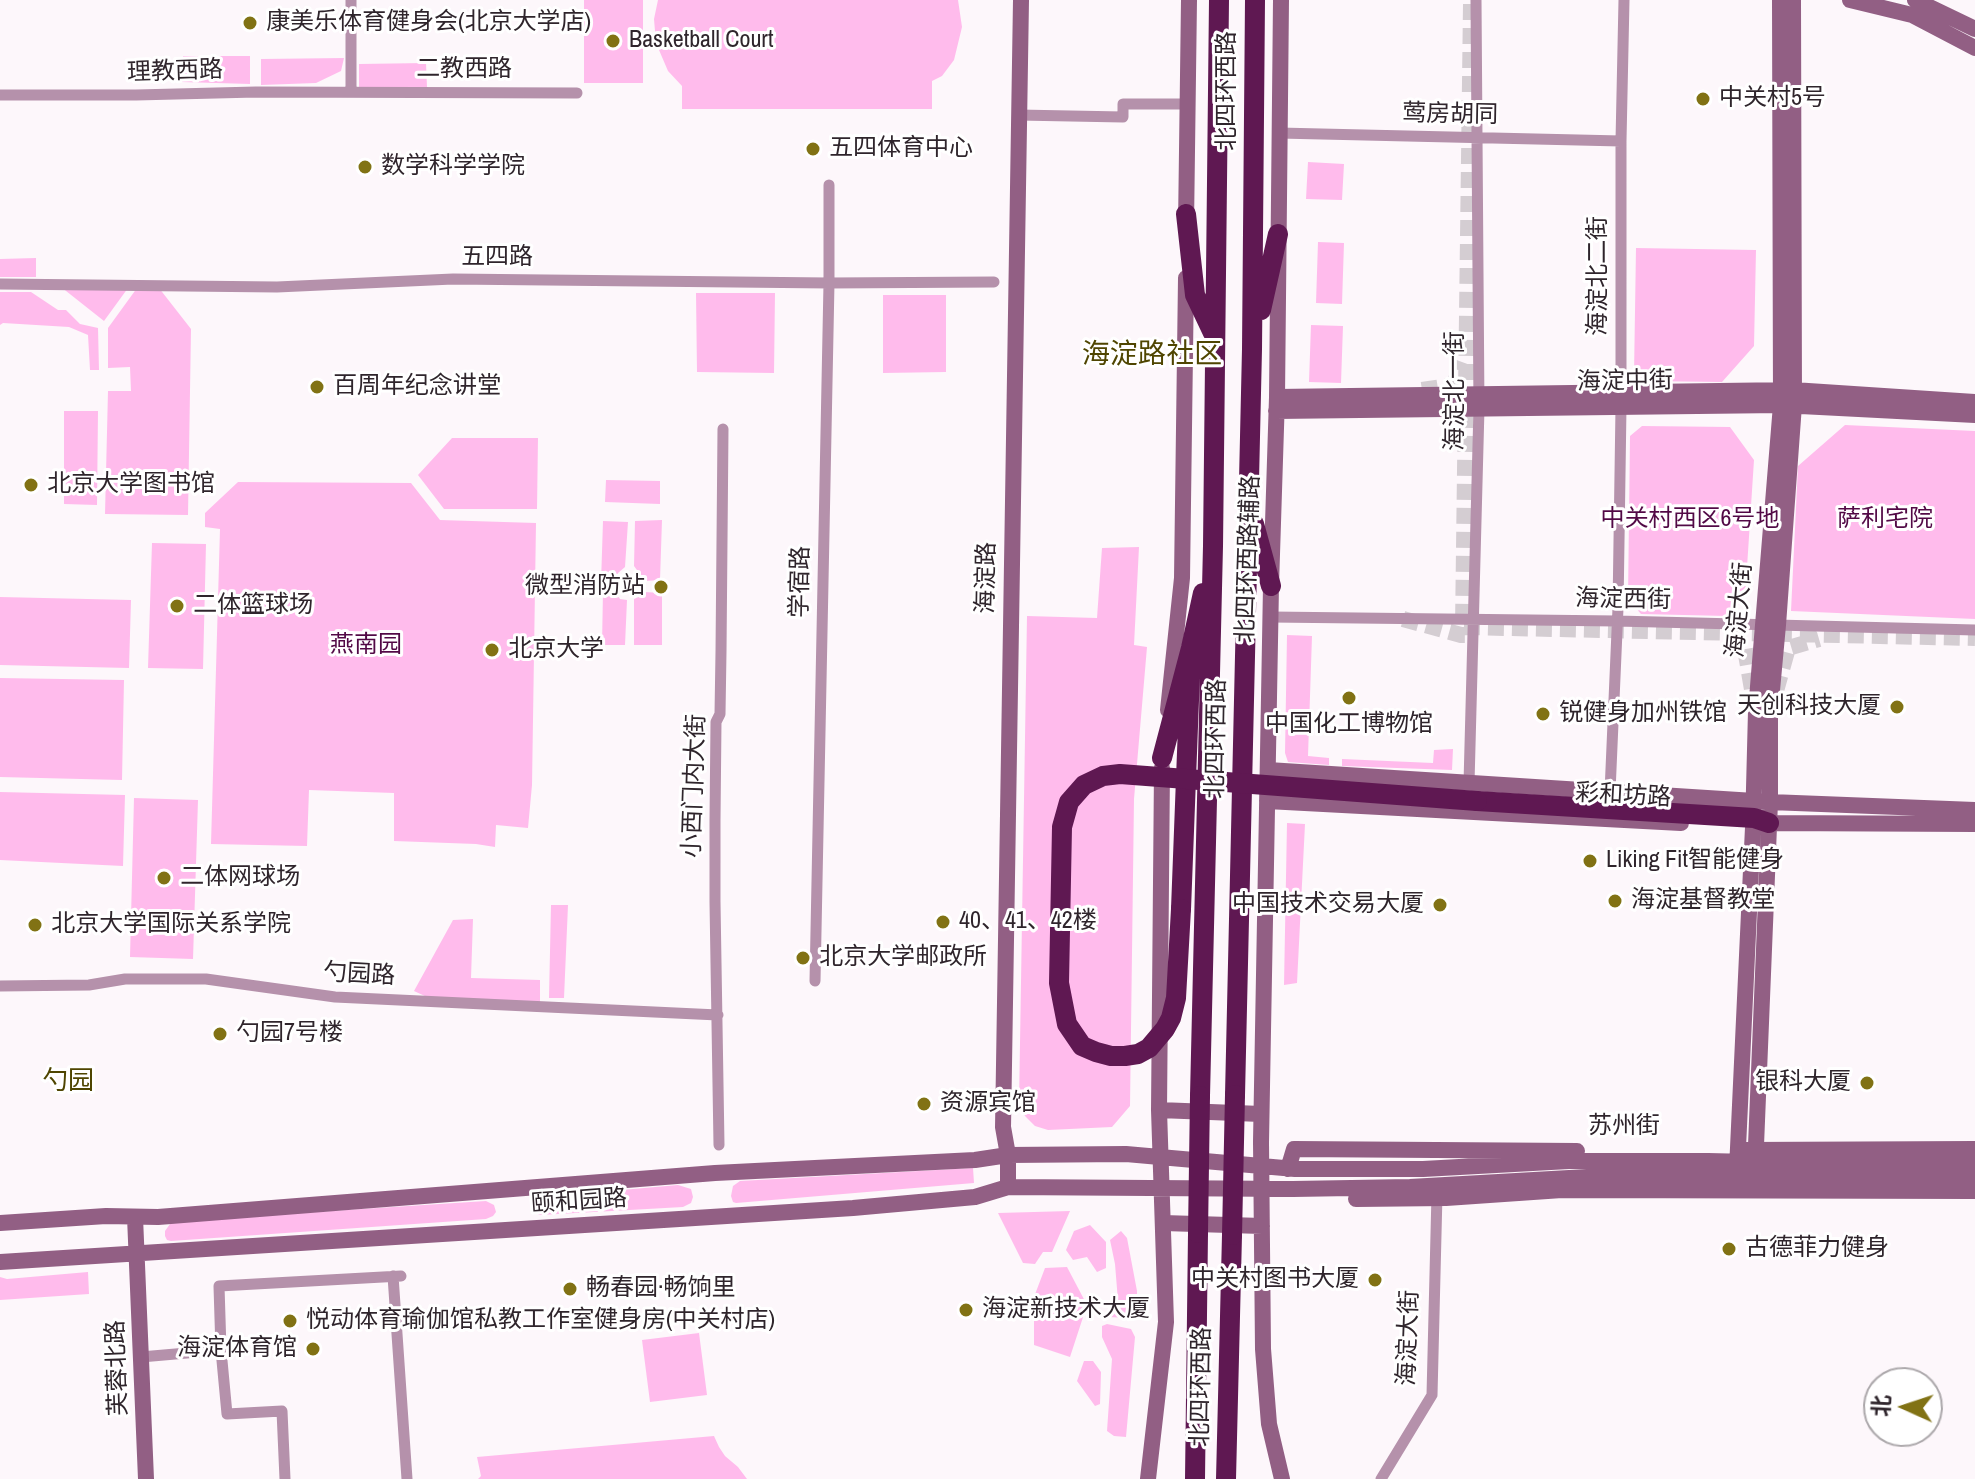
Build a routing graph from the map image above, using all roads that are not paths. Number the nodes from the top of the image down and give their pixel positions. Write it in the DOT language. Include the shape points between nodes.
graph roads {
  1 [pos="351,0"];
  2 [pos="1021,0"];
  3 [pos="1189,0"];
  4 [pos="1219,0"];
  5 [pos="1255,0"];
  6 [pos="1281,0"];
  7 [pos="1476,0"];
  8 [pos="1624,0"];
  9 [pos="1780,0"];
  10 [pos="1793,0"];
  11 [pos="1850,0"];
  12 [pos="1915,0"];
  13 [pos="1975,29"];
  14 [pos="1975,48"];
  15 [pos="351,91"];
  16 [pos="577,93"];
  17 [pos="0,95"];
  18 [pos="1188,104"];
  19 [pos="1018,115"];
  20 [pos="1279,133"];
  21 [pos="1477,137"];
  22 [pos="1621,141"];
  23 [pos="829,185"];
  24 [pos="1186,214"];
  25 [pos="1278,234"];
  26 [pos="994,282"];
  27 [pos="829,283"];
  28 [pos="0,284"];
  29 [pos="1214,335"];
  30 [pos="1252,349"];
  31 [pos="1787,398"];
  32 [pos="1621,400"];
  33 [pos="1479,401"];
  34 [pos="1975,402"];
  35 [pos="1277,404"];
  36 [pos="1975,415"];
  37 [pos="723,429"];
  38 [pos="1248,501"];
  39 [pos="1213,546"];
  40 [pos="1271,586"];
  41 [pos="1271,617"];
  42 [pos="1474,619"];
  43 [pos="1617,621"];
  44 [pos="1771,625"];
  45 [pos="1975,630"];
  46 [pos="1191,648"];
  47 [pos="1162,758"];
  48 [pos="1275,770"];
  49 [pos="1473,792"];
  50 [pos="1610,792"];
  51 [pos="1274,801"];
  52 [pos="1975,810"];
  53 [pos="1760,814"];
  54 [pos="1975,824"];
  55 [pos="815,981"];
  56 [pos="0,986"];
  57 [pos="718,1015"];
  58 [pos="1159,1110"];
  59 [pos="1261,1114"];
  60 [pos="719,1145"];
  61 [pos="1975,1149"];
  62 [pos="1008,1155"];
  63 [pos="1160,1157"];
  64 [pos="1737,1163"];
  65 [pos="1755,1163"];
  66 [pos="1975,1164"];
  67 [pos="1262,1166"];
  68 [pos="1975,1177"];
  69 [pos="1008,1187"];
  70 [pos="1161,1188"];
  71 [pos="1263,1189"];
  72 [pos="1975,1191"];
  73 [pos="1437,1192"];
  74 [pos="135,1217"];
  75 [pos="0,1223"];
  76 [pos="1163,1223"];
  77 [pos="1262,1226"];
  78 [pos="137,1254"];
  79 [pos="0,1262"];
  80 [pos="221,1350"];
  81 [pos="141,1357"];
  82 [pos="1197,1381"];
  83 [pos="146,1479"];
  84 [pos="285,1479"];
  85 [pos="407,1479"];
  86 [pos="1148,1479"];
  87 [pos="1181,1479"];
  88 [pos="1195,1479"];
  89 [pos="1226,1479"];
  90 [pos="1282,1479"];
  91 [pos="1381,1479"];
  1 -- 15 [label="street"];
  2 -- 19 [label="street, 海淀路"];
  3 -- 18 [label="street"];
  4 -- 29 [label="highway, 北四环西路"];
  5 -- 30 [label="highway, 北四环西路"];
  6 -- 20 [label="street, 北四环西路辅路"];
  7 -- 21 [label="street, 海淀北一街"];
  8 -- 22 [label="street, 海淀北二街"];
  9 -- 31 [label="street, 海淀大街"];
  10 -- 31 [label="street, 海淀大街"];
  11 -- 14 [label="street" via="1912,15"];
  12 -- 13 [label="street"];
  15 -- 16 [label="street, 二教西路"];
  15 -- 17 [label="street, 理教西路"];
  18 -- 19 [label="street" via="1123,104 1123,117"];
  18 -- 24 [label="street"];
  19 -- 62 [label="street, 海淀路" via="1003,1127"];
  20 -- 21 [label="street, 莺房胡同"];
  20 -- 25 [label="street, 北四环西路辅路"];
  21 -- 22 [label="street, 莺房胡同"];
  21 -- 33 [label="street, 海淀北一街"];
  22 -- 32 [label="street, 海淀北二街"];
  23 -- 27 [label="street, 学宿路"];
  24 -- 29 [label="highway" via="1195,295"];
  24 -- 47 [label="street" via="1182,578"];
  25 -- 30 [label="highway"];
  25 -- 35 [label="street, 北四环西路辅路"];
  26 -- 27 [label="street, 五四路"];
  27 -- 28 [label="street, 五四路" via="453,279 277,287"];
  27 -- 55 [label="street, 学宿路"];
  29 -- 39 [label="highway, 北四环西路"];
  30 -- 38 [label="highway, 北四环西路"];
  31 -- 32 [label="street, 海淀中街"];
  31 -- 34 [label="street, 海淀中街"];
  31 -- 36 [label="street, 海淀中街"];
  31 -- 44 [label="street, 海淀大街"];
  32 -- 33 [label="street, 海淀中街"];
  32 -- 43 [label="street, 海淀北二街"];
  33 -- 35 [label="street, 海淀中街"];
  33 -- 42 [label="street, 海淀北一街"];
  35 -- 40 [label="street, 北四环西路辅路"];
  37 -- 57 [label="street, 小西门内大街" via="716,722"];
  38 -- 40 [label="highway"];
  38 -- 89 [label="highway, 北四环西路, bridge"];
  39 -- 46 [label="highway"];
  39 -- 82 [label="highway, 北四环西路, bridge"];
  40 -- 41 [label="street, 北四环西路辅路"];
  41 -- 42 [label="street, 海淀西街"];
  41 -- 48 [label="street, 北四环西路辅路"];
  42 -- 43 [label="street, 海淀西街"];
  42 -- 49 [label="street, 海淀北一街"];
  43 -- 44 [label="street, 海淀西街"];
  43 -- 50 [label="street, 海淀北二街"];
  44 -- 45 [label="street, 海淀西街"];
  44 -- 53 [label="street, 海淀大街" via="1756,711"];
  46 -- 47 [label="highway"];
  46 -- 49 [label="highway, bridge" via="1181,909 1174,1009 1165,1029 1138,1054 1111,1056 1082,1046 1067,1024 1059,983 1062,827 1069,802 1084,785 1120,774"];
  47 -- 58 [label="street"];
  48 -- 49 [label="street, 彩和坊路"];
  48 -- 51 [label="street, 北四环西路辅路"];
  49 -- 50 [label="street, 彩和坊路"];
  49 -- 53 [label="highway"];
  50 -- 53 [label="street, 彩和坊路"];
  51 -- 53 [label="street, 彩和坊路"];
  51 -- 59 [label="street, 北四环西路辅路"];
  52 -- 53 [label="street, 彩和坊路"];
  53 -- 54 [label="street, 彩和坊路"];
  53 -- 64 [label="street, 海淀大街"];
  53 -- 65 [label="street, 海淀大街"];
  56 -- 57 [label="street, 勺园路" via="206,979 335,997"];
  57 -- 60 [label="street, 小西门内大街"];
  58 -- 59 [label="street"];
  58 -- 63 [label="street"];
  59 -- 67 [label="street, 北四环西路辅路"];
  61 -- 65 [label="street, 苏州街"];
  62 -- 63 [label="street, 颐和园路"];
  62 -- 69 [label="street, 海淀路"];
  62 -- 74 [label="street, 颐和园路"];
  63 -- 67 [label="street, 苏州街"];
  63 -- 70 [label="street, 北四环西路"];
  64 -- 65 [label="street, 苏州街"];
  64 -- 65 [label="street, 苏州街"];
  64 -- 67 [label="street, 苏州街" via="1294,1149 1288,1169"];
  64 -- 73 [label="street, 苏州街"];
  65 -- 66 [label="street, 苏州街"];
  65 -- 68 [label="street, 苏州街"];
  67 -- 71 [label="street, 北四环西路辅路"];
  69 -- 70 [label="street, 颐和园路"];
  69 -- 78 [label="street, 颐和园路" via="975,1197 838,1209"];
  70 -- 71 [label="street, 苏州街"];
  70 -- 76 [label="street, 北四环西路"];
  71 -- 73 [label="street, 苏州街"];
  71 -- 77 [label="street"];
  72 -- 73 [label="street, 苏州街"];
  73 -- 91 [label="street, 海淀大街" via="1432,1395"];
  74 -- 75 [label="street, 颐和园路"];
  74 -- 78 [label="street, 芙蓉北路"];
  76 -- 77 [label="street"];
  76 -- 86 [label="street, 北四环西路" via="1166,1322"];
  77 -- 90 [label="street" via="1263,1349 1269,1424"];
  78 -- 79 [label="street, 颐和园路"];
  78 -- 81 [label="street, 芙蓉北路"];
  80 -- 81 [label="street"];
  80 -- 84 [label="street" via="227,1414 282,1411"];
  80 -- 85 [label="street" via="219,1286 397,1276"];
  81 -- 83 [label="street, 芙蓉北路"];
  82 -- 87 [label="highway"];
  82 -- 88 [label="highway, 北四环西路"];
}
